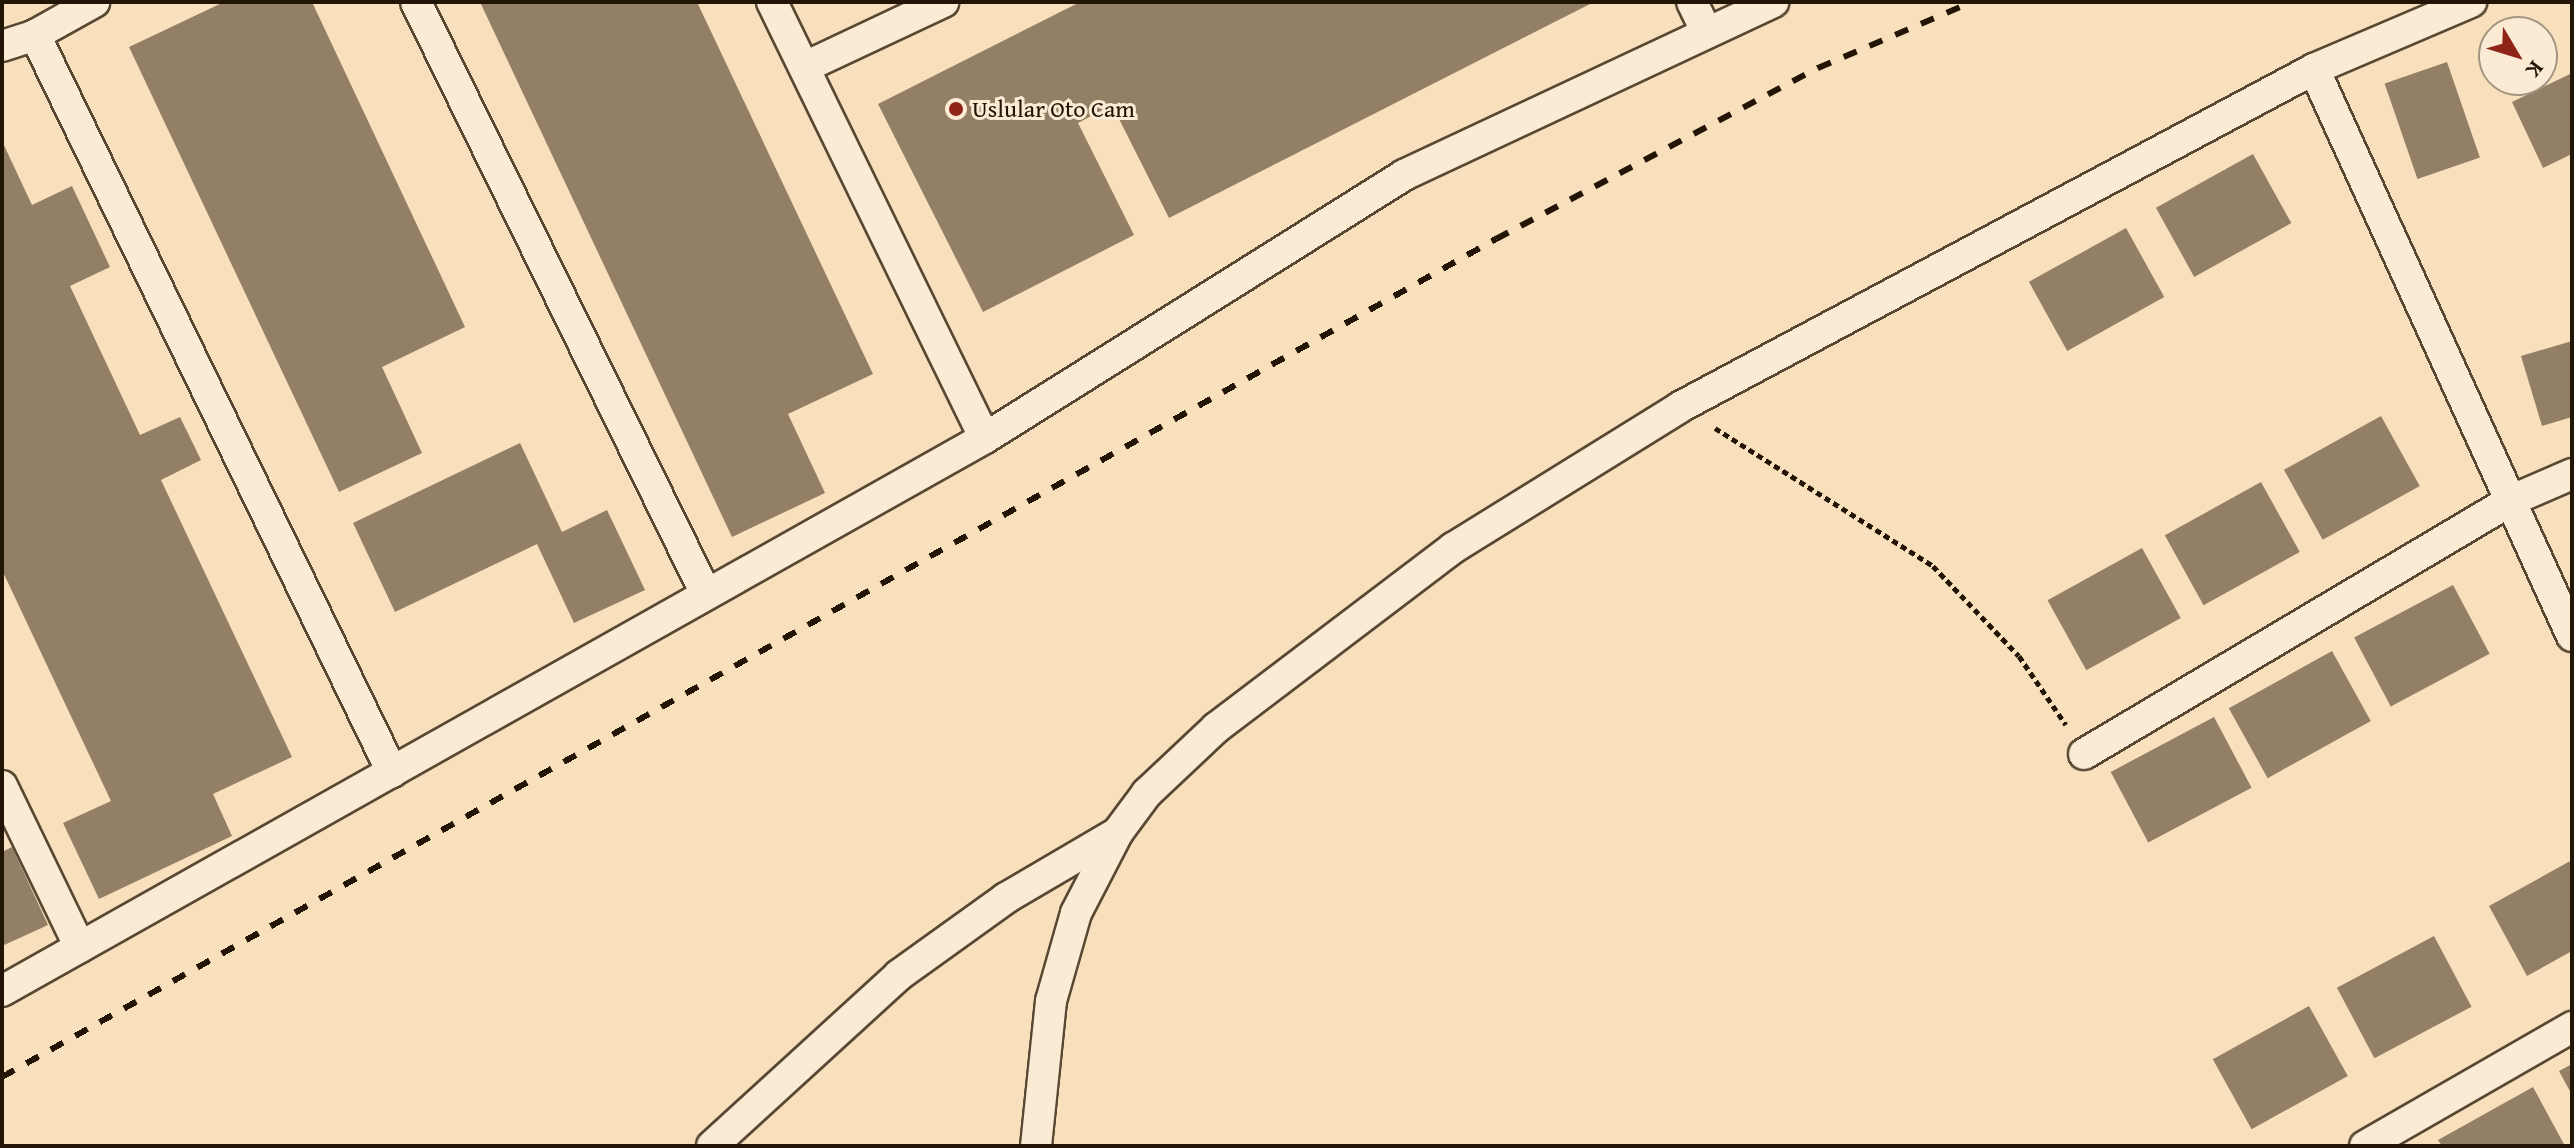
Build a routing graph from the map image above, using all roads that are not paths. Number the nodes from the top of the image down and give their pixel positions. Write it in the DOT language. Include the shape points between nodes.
graph roads {
  1 [pos="94,2"];
  2 [pos="416,2"];
  3 [pos="772,2"];
  4 [pos="943,2"];
  5 [pos="1692,2"];
  6 [pos="1773,2"];
  7 [pos="2471,2"];
  8 [pos="1707,33"];
  9 [pos="35,35"];
  10 [pos="2,46"];
  11 [pos="805,67"];
  12 [pos="2314,69"];
  13 [pos="985,438"];
  14 [pos="2572,474"];
  15 [pos="2512,500"];
  16 [pos="706,594"];
  17 [pos="2572,636"];
  18 [pos="2084,754"];
  19 [pos="392,772"];
  20 [pos="2,786"];
  21 [pos="1118,832"];
  22 [pos="80,947"];
  23 [pos="2,991"];
  24 [pos="2572,1027"];
  25 [pos="712,1146"];
  26 [pos="1036,1146"];
  27 [pos="2365,1146"];
  1 -- 9 [label="street"];
  2 -- 16 [label="street"];
  3 -- 11 [label="street"];
  4 -- 11 [label="street"];
  5 -- 8 [label="street"];
  6 -- 8 [label="street"];
  7 -- 12 [label="street"];
  8 -- 13 [label="street" via="1404,175"];
  9 -- 10 [label="street"];
  9 -- 19 [label="street"];
  11 -- 13 [label="street"];
  12 -- 15 [label="street"];
  12 -- 21 [label="street" via="1680,407 1509,511 1385,596 1180,759"];
  13 -- 16 [label="street"];
  14 -- 15 [label="street"];
  15 -- 17 [label="street"];
  15 -- 18 [label="street"];
  16 -- 19 [label="street"];
  19 -- 22 [label="street"];
  20 -- 22 [label="street"];
  21 -- 25 [label="street" via="1006,898 899,975"];
  21 -- 26 [label="street" via="1076,913 1061,956 1051,1001"];
  22 -- 23 [label="street"];
  24 -- 27 [label="street"];
}
